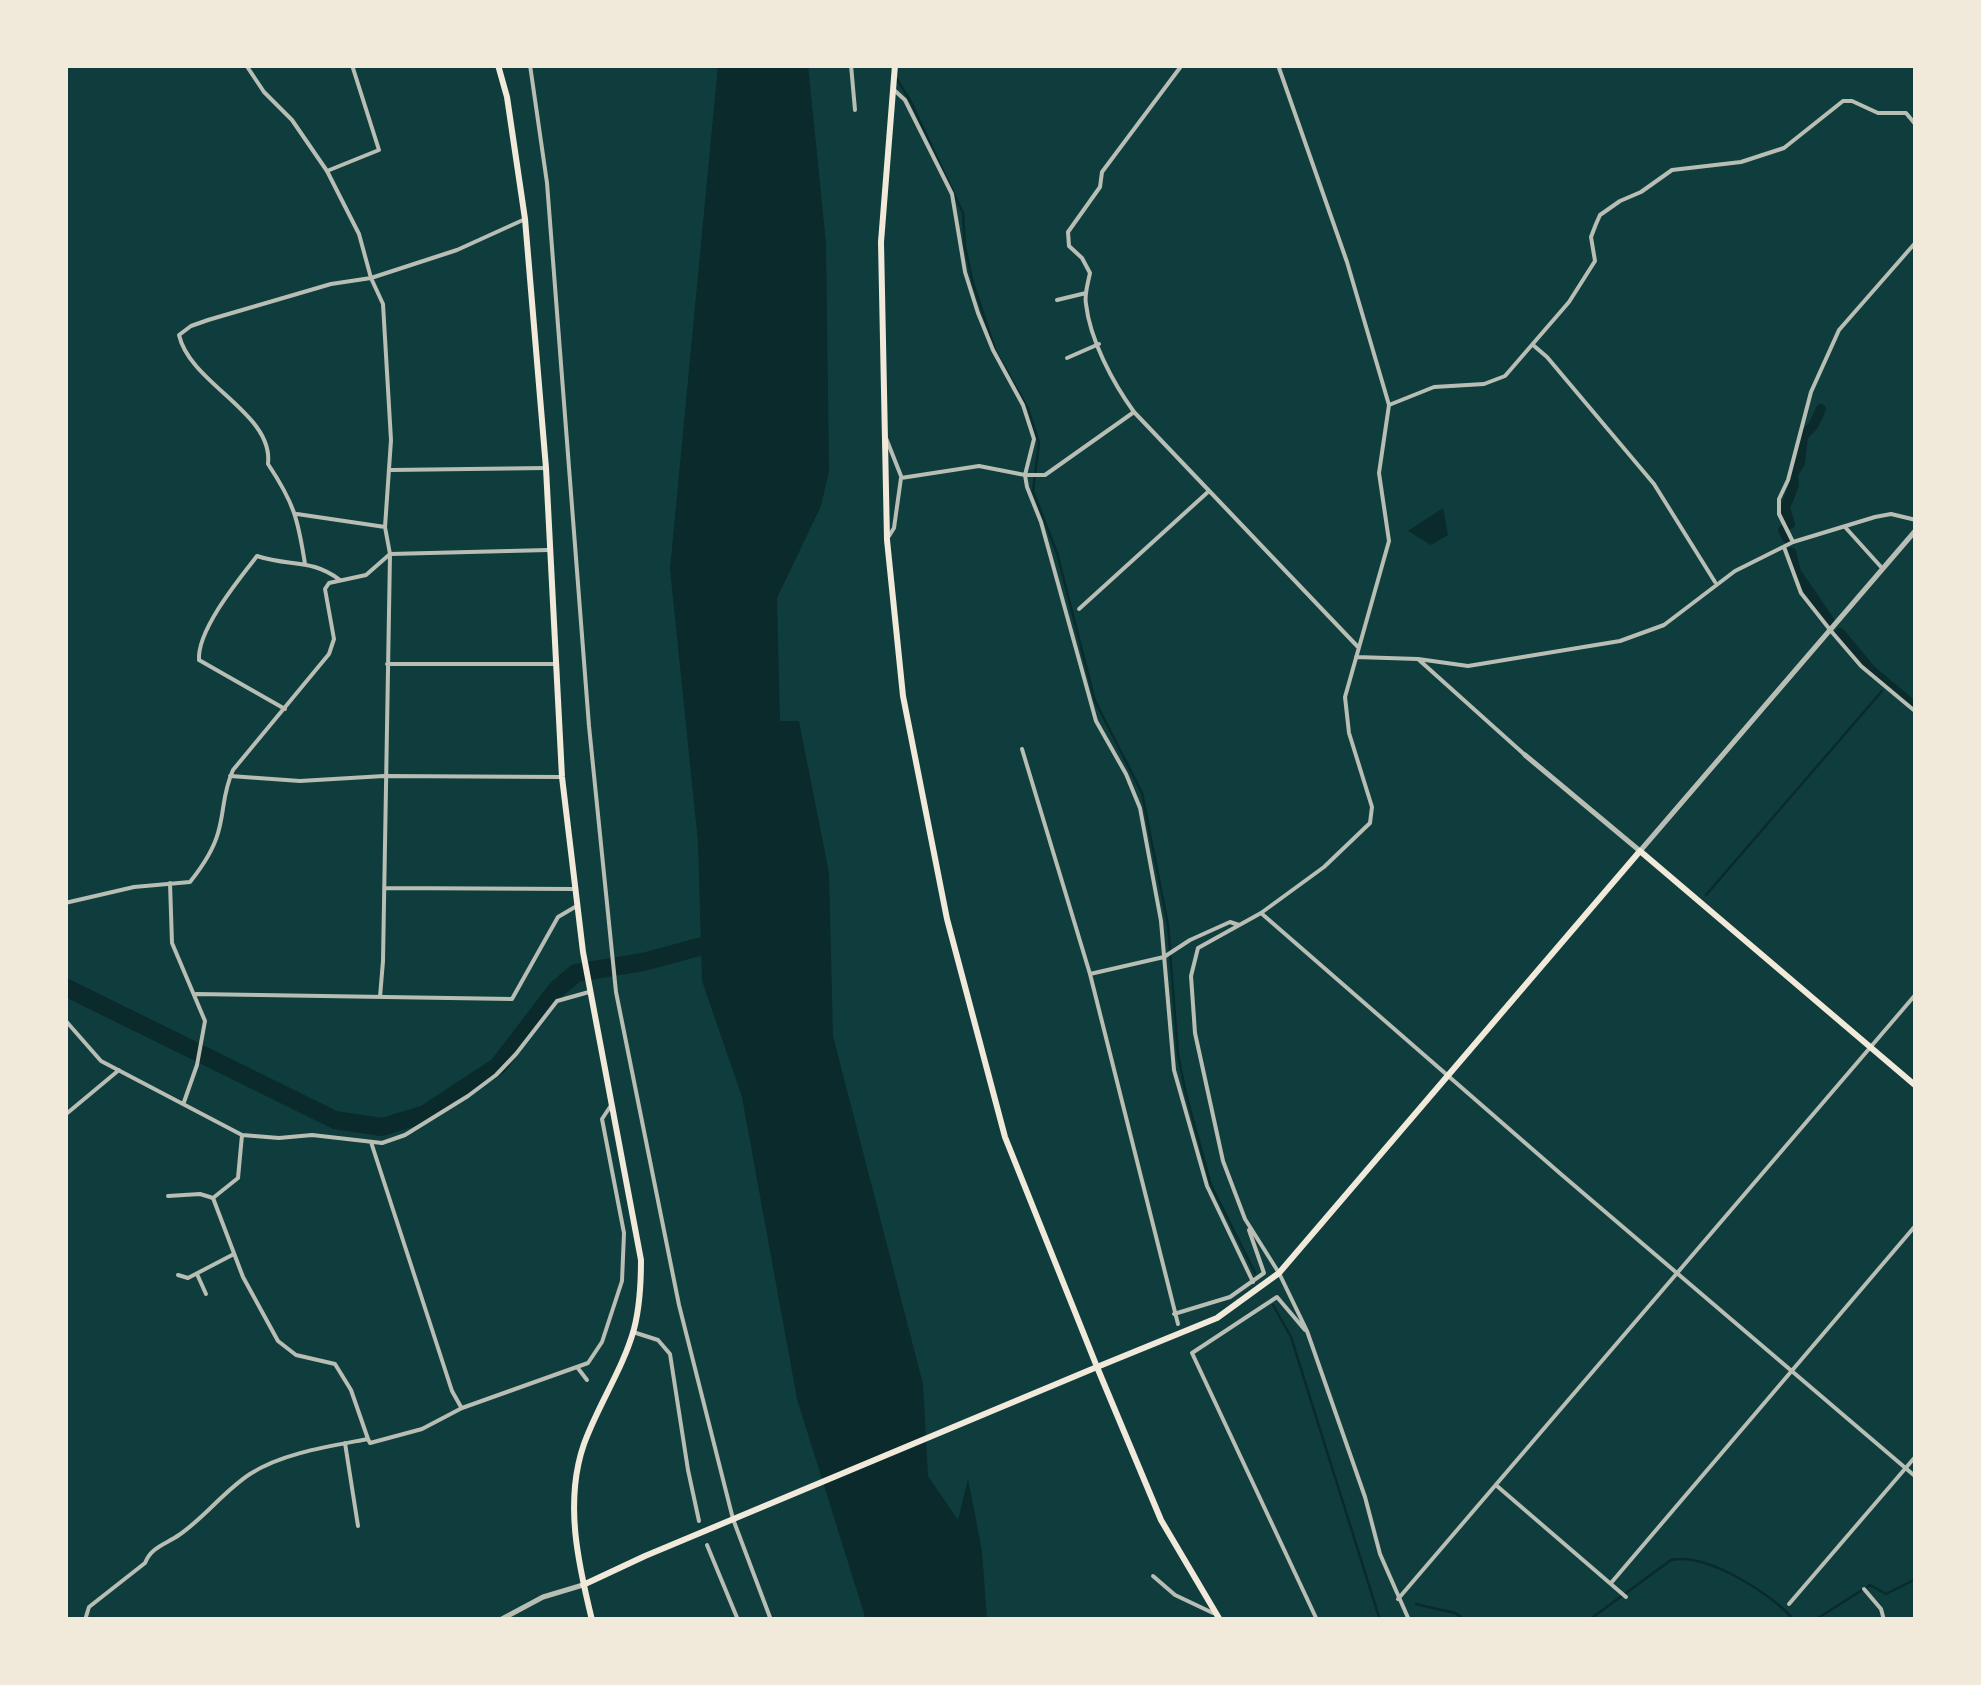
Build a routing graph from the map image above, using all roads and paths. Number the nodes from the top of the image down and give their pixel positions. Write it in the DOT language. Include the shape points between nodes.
graph roads {
  1 [pos="246,65"];
  2 [pos="352,65"];
  3 [pos="498,65"];
  4 [pos="530,65"];
  5 [pos="851,65"];
  6 [pos="1182,65"];
  7 [pos="1278,65"];
  8 [pos="895,66"];
  9 [pos="893,86"];
  10 [pos="855,110"];
  11 [pos="1916,125"];
  12 [pos="327,171"];
  13 [pos="525,219"];
  14 [pos="1916,242"];
  15 [pos="370,278"];
  16 [pos="1086,293"];
  17 [pos="1057,300"];
  18 [pos="1099,344"];
  19 [pos="1532,346"];
  20 [pos="1067,358"];
  21 [pos="1389,405"];
  22 [pos="1134,412"];
  23 [pos="884,434"];
  24 [pos="546,468"];
  25 [pos="391,470"];
  26 [pos="1025,475"];
  27 [pos="902,478"];
  28 [pos="1209,491"];
  29 [pos="297,514"];
  30 [pos="1916,520"];
  31 [pos="386,526"];
  32 [pos="1846,527"];
  33 [pos="1916,530"];
  34 [pos="887,540"];
  35 [pos="1793,542"];
  36 [pos="1784,547"];
  37 [pos="548,550"];
  38 [pos="390,554"];
  39 [pos="305,564"];
  40 [pos="1883,569"];
  41 [pos="340,580"];
  42 [pos="1716,584"];
  43 [pos="1079,609"];
  44 [pos="1831,631"];
  45 [pos="1358,647"];
  46 [pos="1356,657"];
  47 [pos="1418,659"];
  48 [pos="388,664"];
  49 [pos="555,664"];
  50 [pos="285,709"];
  51 [pos="1916,712"];
  52 [pos="1022,749"];
  53 [pos="1526,754"];
  54 [pos="230,776"];
  55 [pos="384,776"];
  56 [pos="562,777"];
  57 [pos="1640,850"];
  58 [pos="170,884"];
  59 [pos="384,888"];
  60 [pos="577,889"];
  61 [pos="65,902"];
  62 [pos="579,904"];
  63 [pos="1261,913"];
  64 [pos="1239,925"];
  65 [pos="1164,957"];
  66 [pos="1090,974"];
  67 [pos="589,992"];
  68 [pos="196,994"];
  69 [pos="1916,994"];
  70 [pos="380,997"];
  71 [pos="65,1020"];
  72 [pos="1870,1046"];
  73 [pos="119,1070"];
  74 [pos="1447,1076"];
  75 [pos="1916,1086"];
  76 [pos="184,1102"];
  77 [pos="610,1107"];
  78 [pos="65,1115"];
  79 [pos="242,1136"];
  80 [pos="371,1142"];
  81 [pos="168,1196"];
  82 [pos="212,1198"];
  83 [pos="1245,1219"];
  84 [pos="1916,1224"];
  85 [pos="234,1254"];
  86 [pos="1678,1272"];
  87 [pos="1279,1273"];
  88 [pos="198,1274"];
  89 [pos="178,1275"];
  90 [pos="1252,1282"];
  91 [pos="206,1294"];
  92 [pos="1174,1314"];
  93 [pos="1178,1324"];
  94 [pos="1307,1331"];
  95 [pos="633,1332"];
  96 [pos="577,1367"];
  97 [pos="1097,1367"];
  98 [pos="1793,1372"];
  99 [pos="586,1380"];
  100 [pos="462,1408"];
  101 [pos="368,1438"];
  102 [pos="345,1444"];
  103 [pos="1916,1456"];
  104 [pos="1906,1468"];
  105 [pos="1916,1477"];
  106 [pos="1496,1485"];
  107 [pos="733,1519"];
  108 [pos="700,1521"];
  109 [pos="358,1526"];
  110 [pos="708,1545"];
  111 [pos="1153,1576"];
  112 [pos="1611,1583"];
  113 [pos="583,1584"];
  114 [pos="1864,1589"];
  115 [pos="1626,1597"];
  116 [pos="1398,1599"];
  117 [pos="1789,1604"];
  118 [pos="1219,1618"];
  119 [pos="85,1620"];
  120 [pos="500,1620"];
  121 [pos="592,1620"];
  122 [pos="738,1620"];
  123 [pos="771,1620"];
  124 [pos="1317,1620"];
  125 [pos="1409,1620"];
  126 [pos="1884,1620"];
  1 -- 12 [label="street"];
  2 -- 12 [label="street" via="379,150"];
  3 -- 13 [label="main road"];
  4 -- 107 [label="street" via="549,201 615,977 679,1305"];
  5 -- 10 [label="street"];
  6 -- 16 [label="street" via="1102,172 1100,186 1068,232 1069,246 1090,273"];
  7 -- 21 [label="street"];
  8 -- 9 [label="main road"];
  9 -- 23 [label="main road" via="881,242"];
  9 -- 26 [label="street" via="952,194 964,272 1034,439"];
  11 -- 19 [label="street" via="1906,113 1878,113 1843,101 1784,148 1741,162 1672,170 1600,215 1591,238 1595,261"];
  12 -- 15 [label="street" via="359,234"];
  13 -- 15 [label="street"];
  13 -- 24 [label="main road"];
  14 -- 35 [label="street" via="1839,330 1811,392 1779,499"];
  15 -- 25 [label="street" via="383,304"];
  15 -- 29 [label="street" via="208,320 180,336 187,356 252,422"];
  16 -- 17 [label="street"];
  16 -- 18 [label="street"];
  18 -- 20 [label="street"];
  18 -- 22 [label="street"];
  19 -- 21 [label="street" via="1505,376 1434,388"];
  19 -- 42 [label="street" via="1654,484"];
  21 -- 45 [label="street" via="1379,473 1388,541"];
  22 -- 26 [label="street" via="1061,466"];
  22 -- 28 [label="street"];
  23 -- 27 [label="street"];
  23 -- 34 [label="main road"];
  24 -- 25 [label="street"];
  24 -- 37 [label="main road"];
  25 -- 31 [label="street"];
  26 -- 27 [label="street" via="978,466"];
  26 -- 65 [label="street" via="1096,721 1140,808"];
  27 -- 34 [label="street"];
  28 -- 43 [label="street"];
  28 -- 45 [label="street"];
  29 -- 31 [label="street"];
  29 -- 39 [label="street"];
  30 -- 32 [label="street" via="1890,514"];
  31 -- 38 [label="street"];
  32 -- 35 [label="street"];
  32 -- 40 [label="street"];
  33 -- 40 [label="street"];
  34 -- 97 [label="main road" via="903,696 947,919 1005,1136"];
  35 -- 36 [label="street"];
  36 -- 42 [label="street"];
  36 -- 44 [label="street" via="1801,592"];
  37 -- 38 [label="street"];
  37 -- 49 [label="main road"];
  38 -- 41 [label="street" via="366,576"];
  38 -- 48 [label="street"];
  39 -- 41 [label="street"];
  39 -- 50 [label="street" via="257,556 198,653 199,660"];
  40 -- 44 [label="street"];
  41 -- 50 [label="street" via="325,590 334,639 329,654"];
  42 -- 47 [label="street" via="1664,624 1620,641 1468,666"];
  44 -- 51 [label="street"];
  44 -- 57 [label="street"];
  45 -- 46 [label="street"];
  46 -- 47 [label="street"];
  46 -- 63 [label="street" via="1344,697 1368,788 1370,823 1324,868"];
  47 -- 53 [label="street"];
  48 -- 49 [label="street"];
  48 -- 55 [label="street"];
  49 -- 56 [label="main road"];
  50 -- 54 [label="street"];
  52 -- 66 [label="street"];
  53 -- 57 [label="street"];
  54 -- 55 [label="street"];
  54 -- 58 [label="street" via="218,836 204,864 190,882"];
  55 -- 56 [label="street"];
  55 -- 59 [label="street"];
  56 -- 60 [label="main road"];
  57 -- 72 [label="main road"];
  57 -- 74 [label="main road"];
  58 -- 61 [label="street"];
  58 -- 68 [label="street" via="172,942"];
  59 -- 60 [label="street"];
  59 -- 70 [label="street"];
  60 -- 62 [label="main road"];
  62 -- 67 [label="main road"];
  62 -- 70 [label="street" via="558,918 512,1000"];
  63 -- 64 [label="street"];
  63 -- 74 [label="street"];
  64 -- 65 [label="street" via="1230,922"];
  64 -- 83 [label="street" via="1198,948 1190,976 1213,1123"];
  65 -- 66 [label="street"];
  65 -- 90 [label="street" via="1174,1070 1207,1186"];
  66 -- 92 [label="street"];
  67 -- 77 [label="main road"];
  67 -- 80 [label="street" via="556,1001 516,1054 468,1096 406,1135"];
  68 -- 70 [label="street"];
  68 -- 76 [label="street" via="204,1020"];
  69 -- 72 [label="street"];
  71 -- 73 [label="street" via="93,1055"];
  72 -- 75 [label="main road"];
  72 -- 86 [label="street"];
  73 -- 76 [label="street"];
  73 -- 78 [label="street"];
  74 -- 86 [label="street"];
  74 -- 87 [label="main road"];
  76 -- 79 [label="street"];
  77 -- 95 [label="main road" via="641,1260"];
  77 -- 96 [label="street" via="602,1119 624,1233 622,1281 602,1342"];
  79 -- 80 [label="street" via="312,1134"];
  79 -- 82 [label="street" via="238,1178"];
  80 -- 100 [label="street"];
  81 -- 82 [label="street"];
  82 -- 85 [label="street"];
  83 -- 87 [label="street"];
  83 -- 90 [label="street" via="1264,1273"];
  84 -- 98 [label="street"];
  85 -- 88 [label="street"];
  85 -- 101 [label="street" via="278,1340 296,1355 336,1364"];
  86 -- 98 [label="street"];
  86 -- 106 [label="street"];
  87 -- 94 [label="street"];
  87 -- 97 [label="main road" via="1217,1318"];
  88 -- 89 [label="street"];
  88 -- 91 [label="street"];
  90 -- 92 [label="street" via="1230,1297"];
  92 -- 93 [label="street"];
  94 -- 116 [label="street"];
  94 -- 124 [label="street" via="1277,1297 1192,1354"];
  95 -- 108 [label="street" via="658,1340 670,1354"];
  95 -- 113 [label="main road" via="583,1446 574,1510"];
  96 -- 99 [label="street"];
  96 -- 100 [label="street"];
  97 -- 107 [label="main road"];
  97 -- 118 [label="main road" via="1162,1520"];
  98 -- 104 [label="street"];
  98 -- 112 [label="street"];
  100 -- 101 [label="street" via="391,1440"];
  101 -- 102 [label="street"];
  102 -- 109 [label="street"];
  102 -- 119 [label="street" via="251,1473 179,1536 149,1552 145,1563 89,1607"];
  103 -- 104 [label="street"];
  104 -- 105 [label="street"];
  104 -- 117 [label="street"];
  106 -- 112 [label="street"];
  106 -- 116 [label="street"];
  107 -- 113 [label="main road"];
  107 -- 123 [label="street"];
  110 -- 122 [label="street"];
  111 -- 118 [label="street"];
  112 -- 115 [label="street"];
  113 -- 120 [label="street"];
  113 -- 121 [label="main road"];
  114 -- 126 [label="street"];
  116 -- 125 [label="street"];
}
